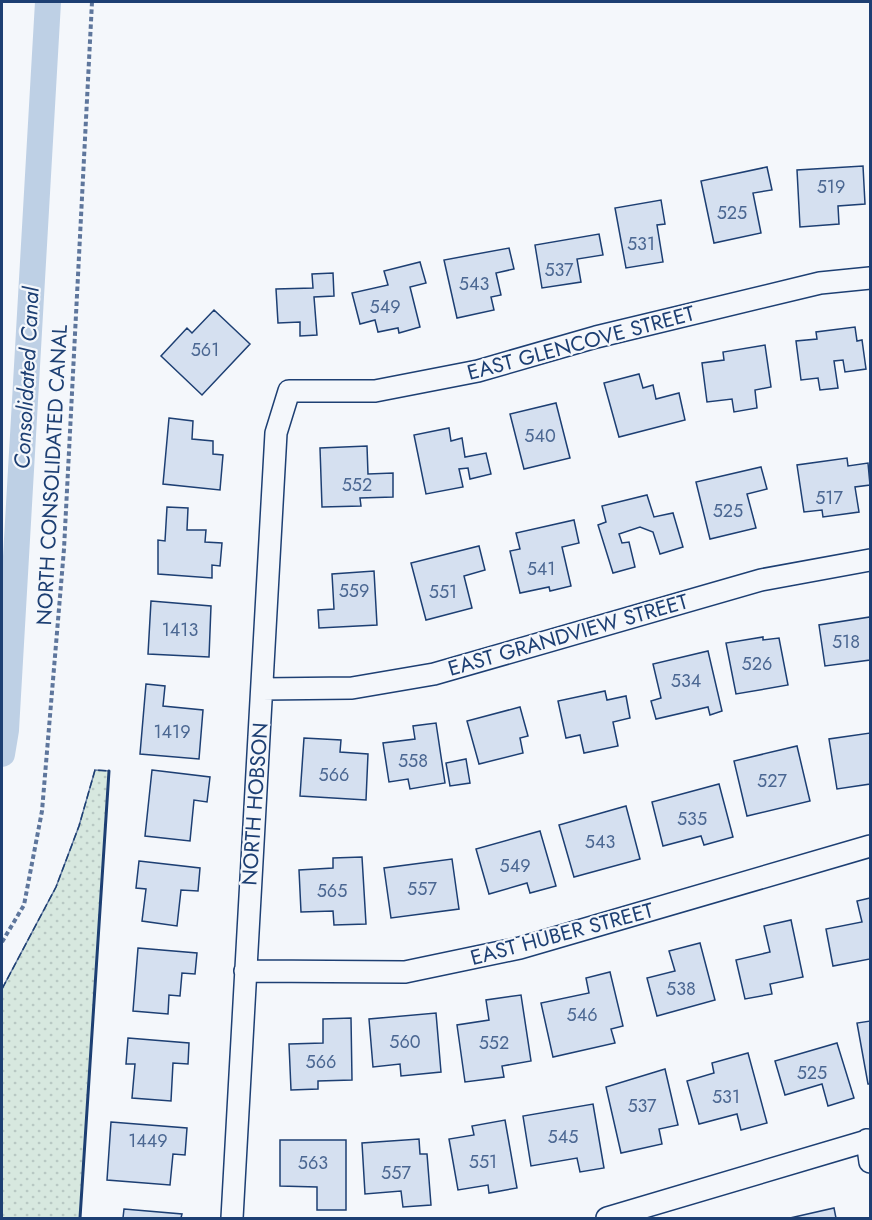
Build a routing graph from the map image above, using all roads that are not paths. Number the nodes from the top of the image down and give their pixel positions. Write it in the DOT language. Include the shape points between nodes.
graph roads {
  1 [pos="870,278"];
  2 [pos="289,391"];
  3 [pos="870,560"];
  4 [pos="262,689"];
  5 [pos="870,846"];
  6 [pos="245,971"];
  7 [pos="869,1140"];
  8 [pos="870,1162"];
  9 [pos="232,1218"];
  10 [pos="607,1218"];
  1 -- 2 [label="street, EAST GLENCOVE STREET" via="820,283 596,337 467,373 375,391"];
  2 -- 4 [label="street, NORTH HOBSON" via="276,434"];
  3 -- 4 [label="street, EAST GRANDVIEW STREET" via="761,580 434,674 352,688"];
  4 -- 6 [label="street, NORTH HOBSON"];
  5 -- 6 [label="street, EAST HUBER STREET" via="520,948 405,972"];
  6 -- 9 [label="street, NORTH HOBSON"];
  7 -- 8 [label="street"];
  7 -- 10 [label="street"];
}
